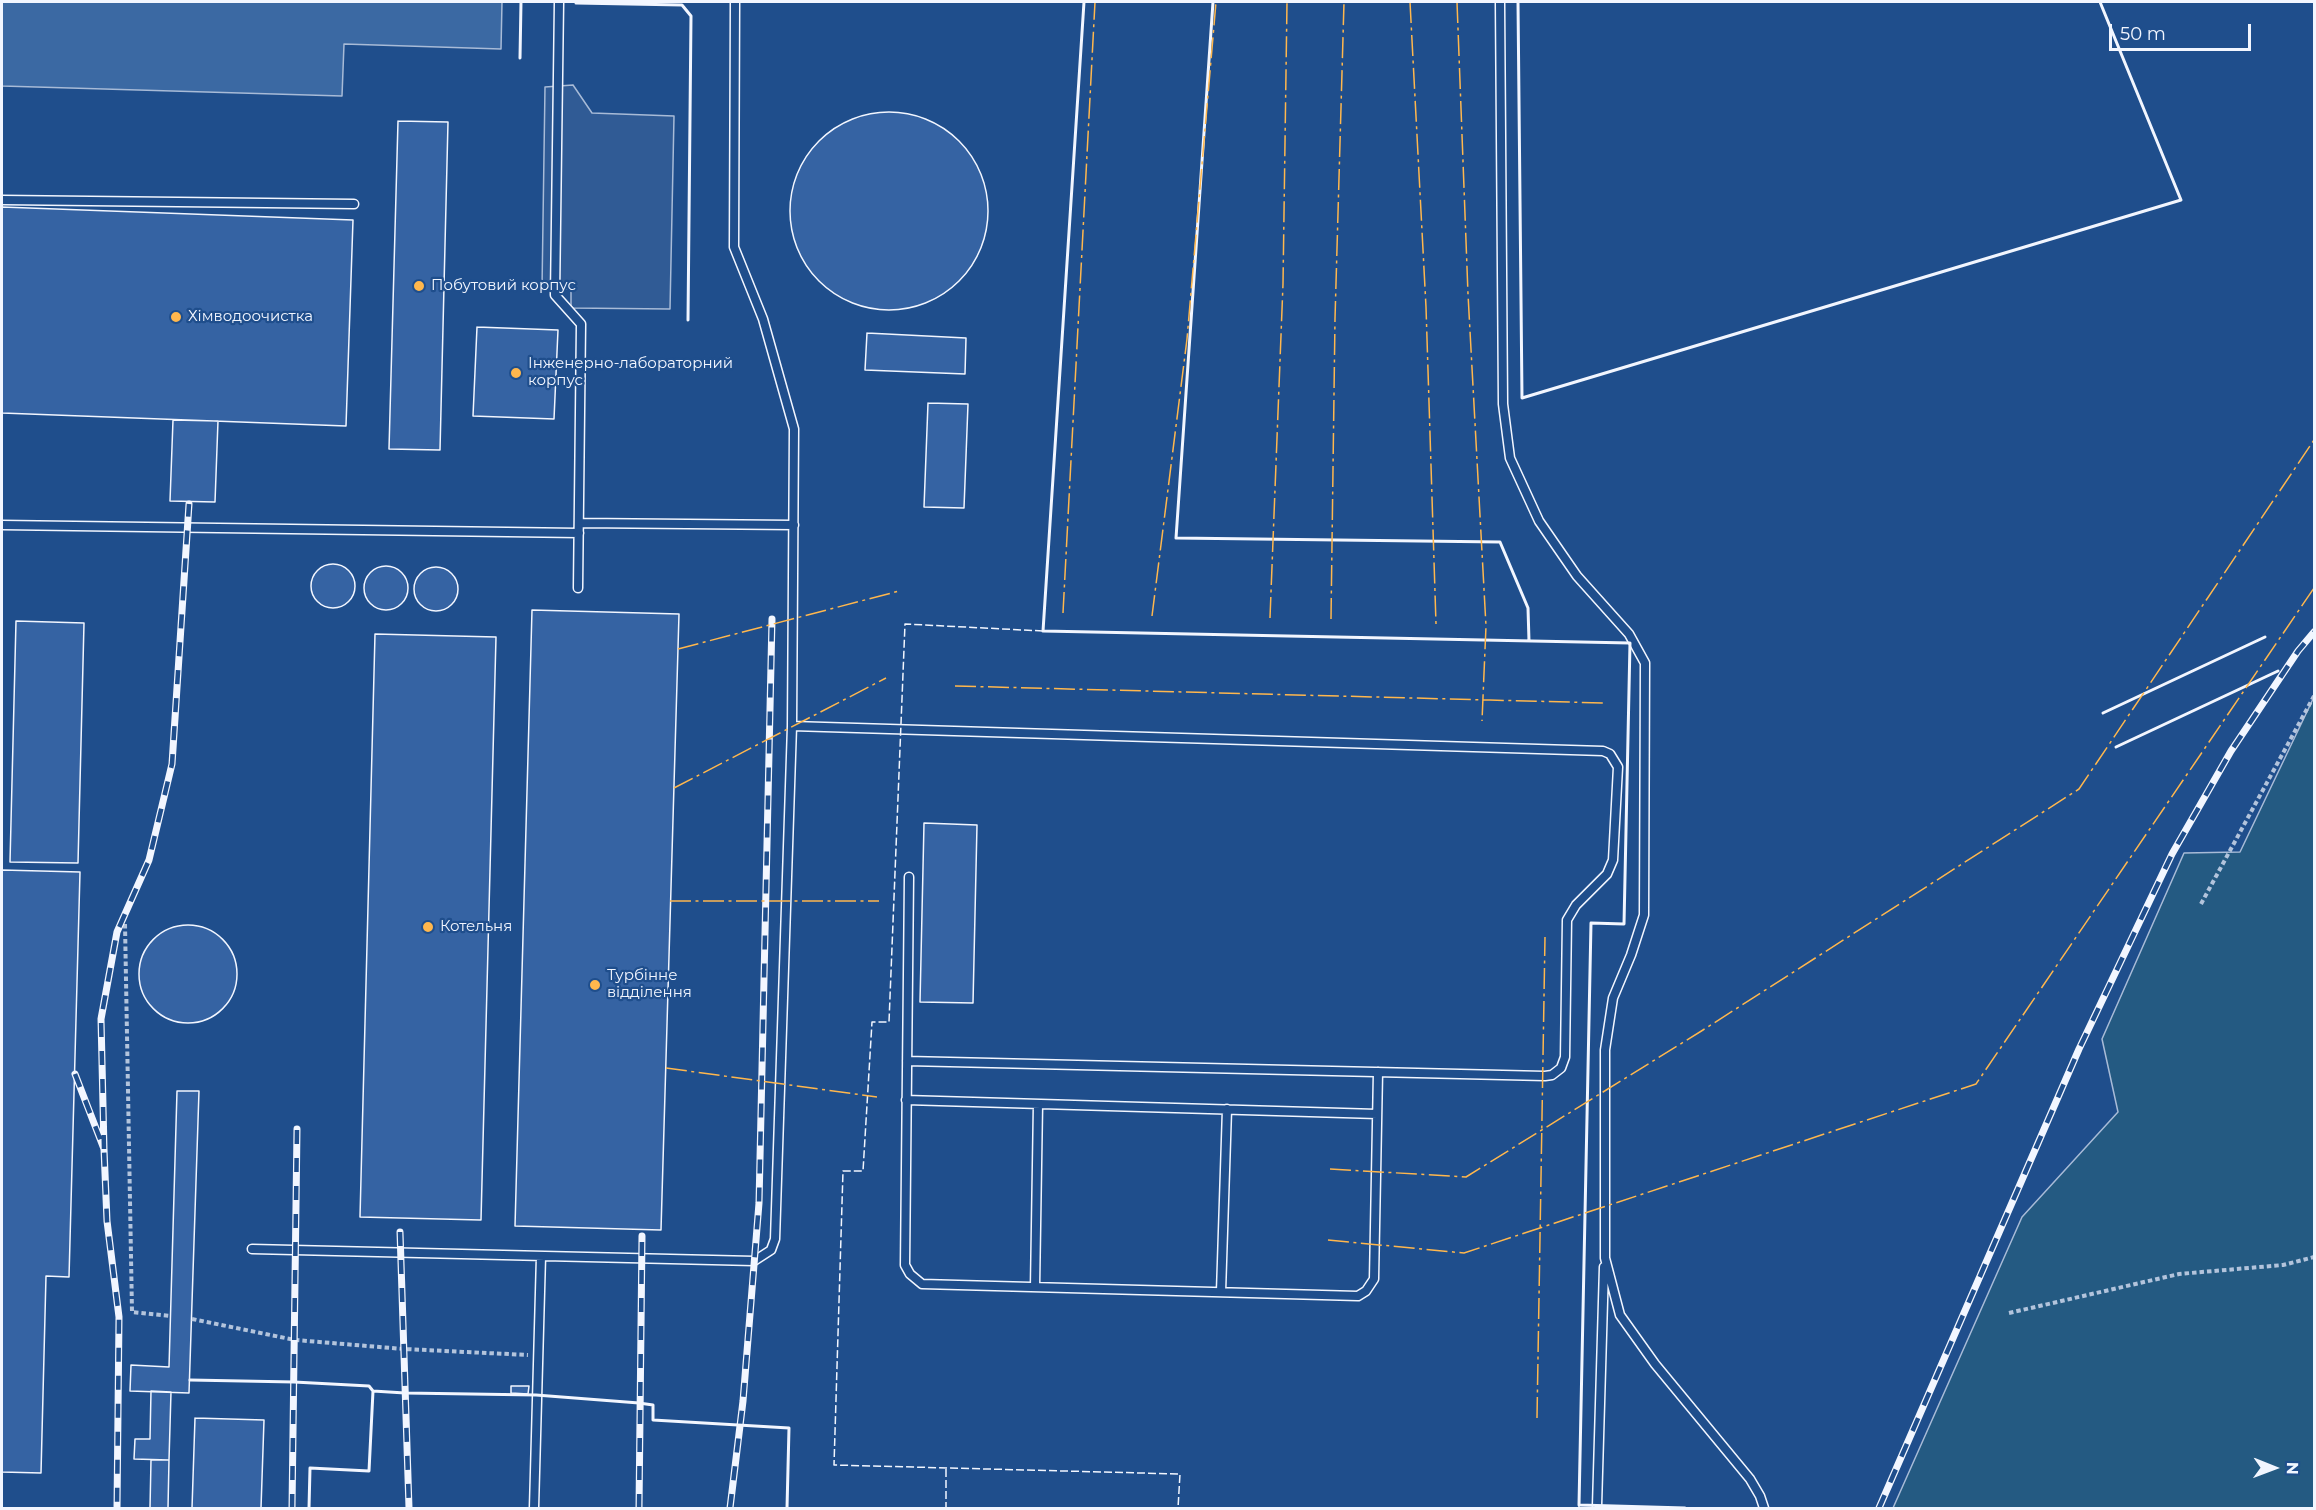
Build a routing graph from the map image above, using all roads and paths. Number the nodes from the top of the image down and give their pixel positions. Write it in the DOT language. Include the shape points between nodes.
graph roads {
  1 [pos="559,2"];
  2 [pos="735,2"];
  3 [pos="1500,2"];
  4 [pos="2,200"];
  5 [pos="354,204"];
  6 [pos="580,524"];
  7 [pos="2,525"];
  8 [pos="794,525"];
  9 [pos="579,533"];
  10 [pos="578,588"];
  11 [pos="2314,696"];
  12 [pos="792,726"];
  13 [pos="909,877"];
  14 [pos="2201,904"];
  15 [pos="125,924"];
  16 [pos="907,1061"];
  17 [pos="1378,1071"];
  18 [pos="906,1100"];
  19 [pos="1038,1104"];
  20 [pos="1227,1109"];
  21 [pos="1377,1114"];
  22 [pos="252,1249"];
  23 [pos="541,1256"];
  24 [pos="2314,1257"];
  25 [pos="1605,1258"];
  26 [pos="1035,1287"];
  27 [pos="1221,1292"];
  28 [pos="2009,1313"];
  29 [pos="170,1316"];
  30 [pos="192,1319"];
  31 [pos="537,1355"];
  32 [pos="1597,1506"];
  33 [pos="534,1509"];
  34 [pos="1764,1509"];
  1 -- 6 [label="lane" via="555,295 581,324"];
  2 -- 8 [label="lane" via="734,247 763,319 794,429"];
  3 -- 25 [label="lane" via="1503,404 1510,458 1539,521 1577,576 1629,634 1645,663 1644,915 1613,998 1605,1050"];
  4 -- 5 [label="lane"];
  6 -- 8 [label="lane"];
  6 -- 9 [label="lane"];
  7 -- 9 [label="lane"];
  8 -- 12 [label="lane"];
  9 -- 10 [label="lane"];
  11 -- 14 [label="path"];
  12 -- 17 [label="lane" via="1610,754 1618,767 1613,860 1567,920 1565,1057 1561,1068 1545,1076"];
  12 -- 23 [label="lane" via="775,1239 771,1250 754,1261"];
  13 -- 16 [label="lane"];
  15 -- 29 [label="path" via="132,1312"];
  16 -- 17 [label="lane"];
  16 -- 18 [label="lane"];
  17 -- 21 [label="lane"];
  18 -- 19 [label="lane"];
  18 -- 26 [label="lane" via="905,1265 910,1274 922,1284"];
  19 -- 20 [label="lane"];
  19 -- 26 [label="lane"];
  20 -- 21 [label="lane"];
  20 -- 27 [label="lane"];
  21 -- 27 [label="lane" via="1374,1279 1366,1291 1358,1296"];
  22 -- 23 [label="lane"];
  23 -- 31 [label="lane"];
  24 -- 28 [label="path" via="2283,1265 2179,1275"];
  25 -- 32 [label="lane"];
  25 -- 34 [label="lane" via="1620,1315 1655,1364 1750,1479"];
  26 -- 27 [label="lane"];
  30 -- 31 [label="path" via="294,1340"];
  31 -- 33 [label="lane"];
}
